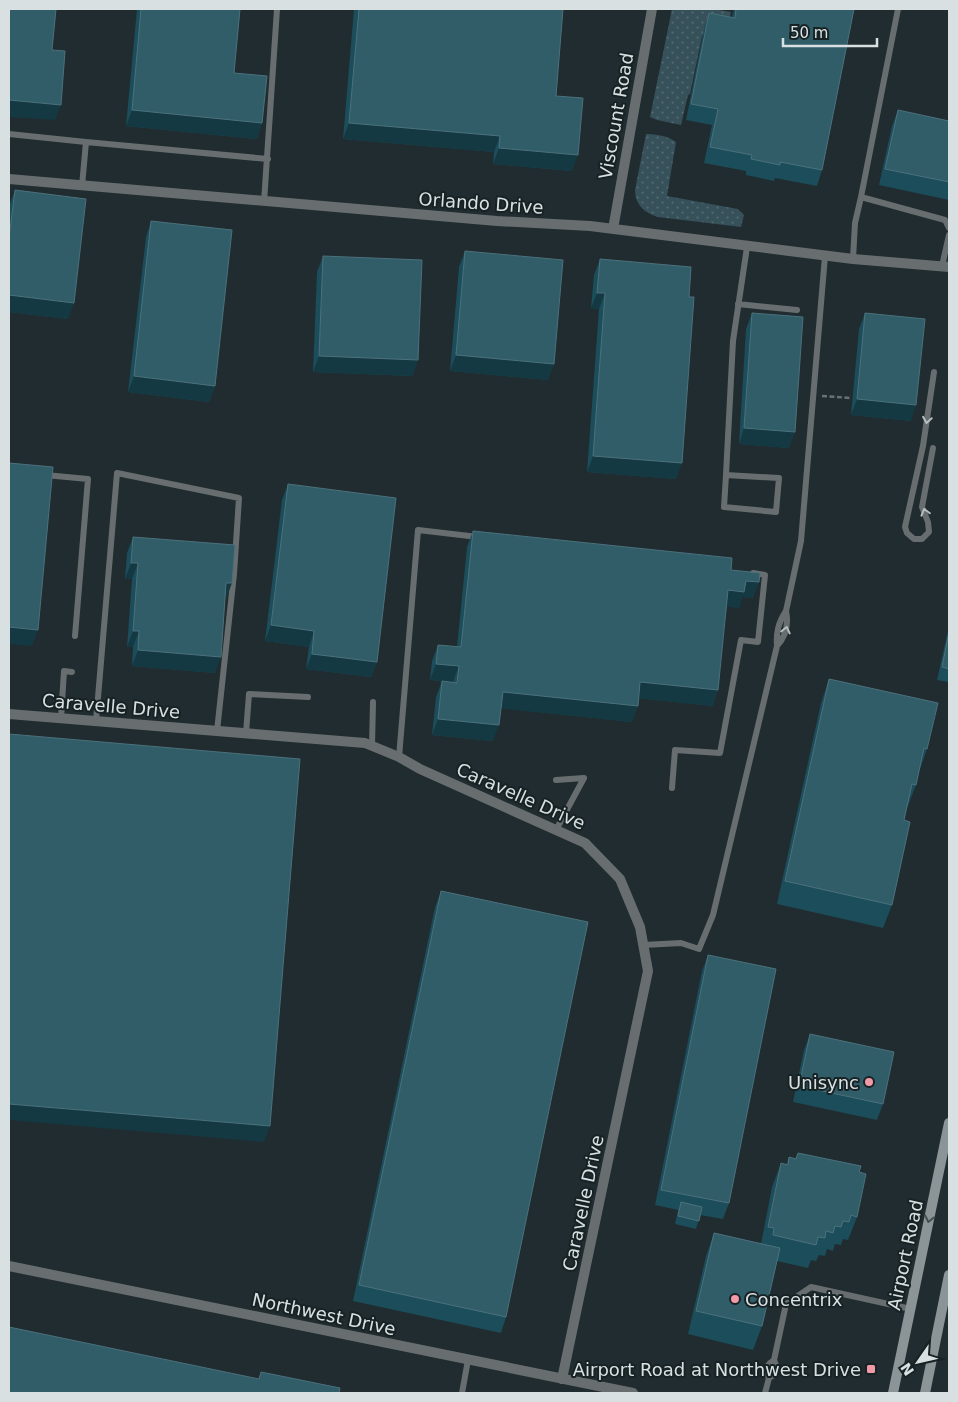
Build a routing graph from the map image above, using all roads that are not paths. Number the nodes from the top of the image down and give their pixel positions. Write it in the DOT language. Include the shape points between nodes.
graph roads {
  1 [pos="278,9"];
  2 [pos="652,9"];
  3 [pos="898,9"];
  4 [pos="9,134"];
  5 [pos="86,142"];
  6 [pos="268,159"];
  7 [pos="9,180"];
  8 [pos="82,186"];
  9 [pos="861,197"];
  10 [pos="264,202"];
  11 [pos="949,228"];
  12 [pos="613,229"];
  13 [pos="949,235"];
  14 [pos="747,247"];
  15 [pos="825,256"];
  16 [pos="852,260"];
  17 [pos="945,267"];
  18 [pos="738,304"];
  19 [pos="797,310"];
  20 [pos="934,372"];
  21 [pos="933,448"];
  22 [pos="38,474"];
  23 [pos="726,475"];
  24 [pos="486,538"];
  25 [pos="746,572"];
  26 [pos="75,636"];
  27 [pos="72,672"];
  28 [pos="308,697"];
  29 [pos="373,702"];
  30 [pos="9,714"];
  31 [pos="61,718"];
  32 [pos="96,721"];
  33 [pos="217,731"];
  34 [pos="246,733"];
  35 [pos="372,746"];
  36 [pos="399,757"];
  37 [pos="556,780"];
  38 [pos="672,788"];
  39 [pos="556,830"];
  40 [pos="643,944"];
  41 [pos="949,1123"];
  42 [pos="9,1266"];
  43 [pos="949,1275"];
  44 [pos="911,1309"];
  45 [pos="468,1360"];
  46 [pos="562,1379"];
  47 [pos="462,1393"];
  48 [pos="633,1393"];
  49 [pos="765,1393"];
  50 [pos="893,1393"];
  51 [pos="925,1393"];
  1 -- 6 [label="lane"];
  2 -- 12 [label="street, Viscount Road"];
  3 -- 9 [label="lane"];
  4 -- 5 [label="lane"];
  5 -- 6 [label="lane"];
  5 -- 8 [label="lane"];
  6 -- 10 [label="lane"];
  7 -- 8 [label="street, Orlando Drive"];
  8 -- 10 [label="street, Orlando Drive"];
  9 -- 11 [label="lane" via="945,220"];
  9 -- 16 [label="lane"];
  10 -- 12 [label="street, Orlando Drive"];
  12 -- 14 [label="street, Orlando Drive"];
  13 -- 17 [label="lane"];
  14 -- 15 [label="street, Orlando Drive"];
  14 -- 18 [label="lane"];
  15 -- 16 [label="street, Orlando Drive"];
  15 -- 40 [label="lane" via="801,540 713,915 699,949 681,943"];
  16 -- 17 [label="street, Orlando Drive"];
  18 -- 19 [label="lane"];
  18 -- 23 [label="lane"];
  20 -- 21 [label="lane, one-way" via="923,446 905,527 914,539 929,532 922,506"];
  22 -- 26 [label="lane" via="88,479"];
  23 -- 23 [label="lane" via="779,478 776,512 724,507"];
  24 -- 36 [label="lane" via="418,530"];
  25 -- 38 [label="lane" via="765,575 758,642 741,640 720,753 675,750"];
  27 -- 31 [label="lane" via="64,671"];
  28 -- 34 [label="lane" via="249,694"];
  29 -- 35 [label="lane"];
  30 -- 31 [label="street, Caravelle Drive"];
  31 -- 32 [label="street, Caravelle Drive"];
  32 -- 33 [label="street, Caravelle Drive"];
  32 -- 33 [label="lane" via="117,473 239,498"];
  33 -- 34 [label="street, Caravelle Drive"];
  34 -- 35 [label="street, Caravelle Drive"];
  35 -- 36 [label="street, Caravelle Drive"];
  36 -- 39 [label="street, Caravelle Drive"];
  37 -- 39 [label="lane" via="584,778"];
  39 -- 40 [label="street, Caravelle Drive" via="585,843 620,879 640,927"];
  40 -- 46 [label="street, Caravelle Drive" via="648,971"];
  41 -- 44 [label="main road, Airport Road, one-way"];
  42 -- 45 [label="street, Northwest Drive"];
  43 -- 51 [label="main road"];
  44 -- 49 [label="lane" via="811,1287 786,1304 774,1375 769,1378"];
  44 -- 50 [label="main road, Airport Road"];
  45 -- 46 [label="street, Northwest Drive"];
  45 -- 47 [label="lane"];
  46 -- 48 [label="street, Northwest Drive"];
}
